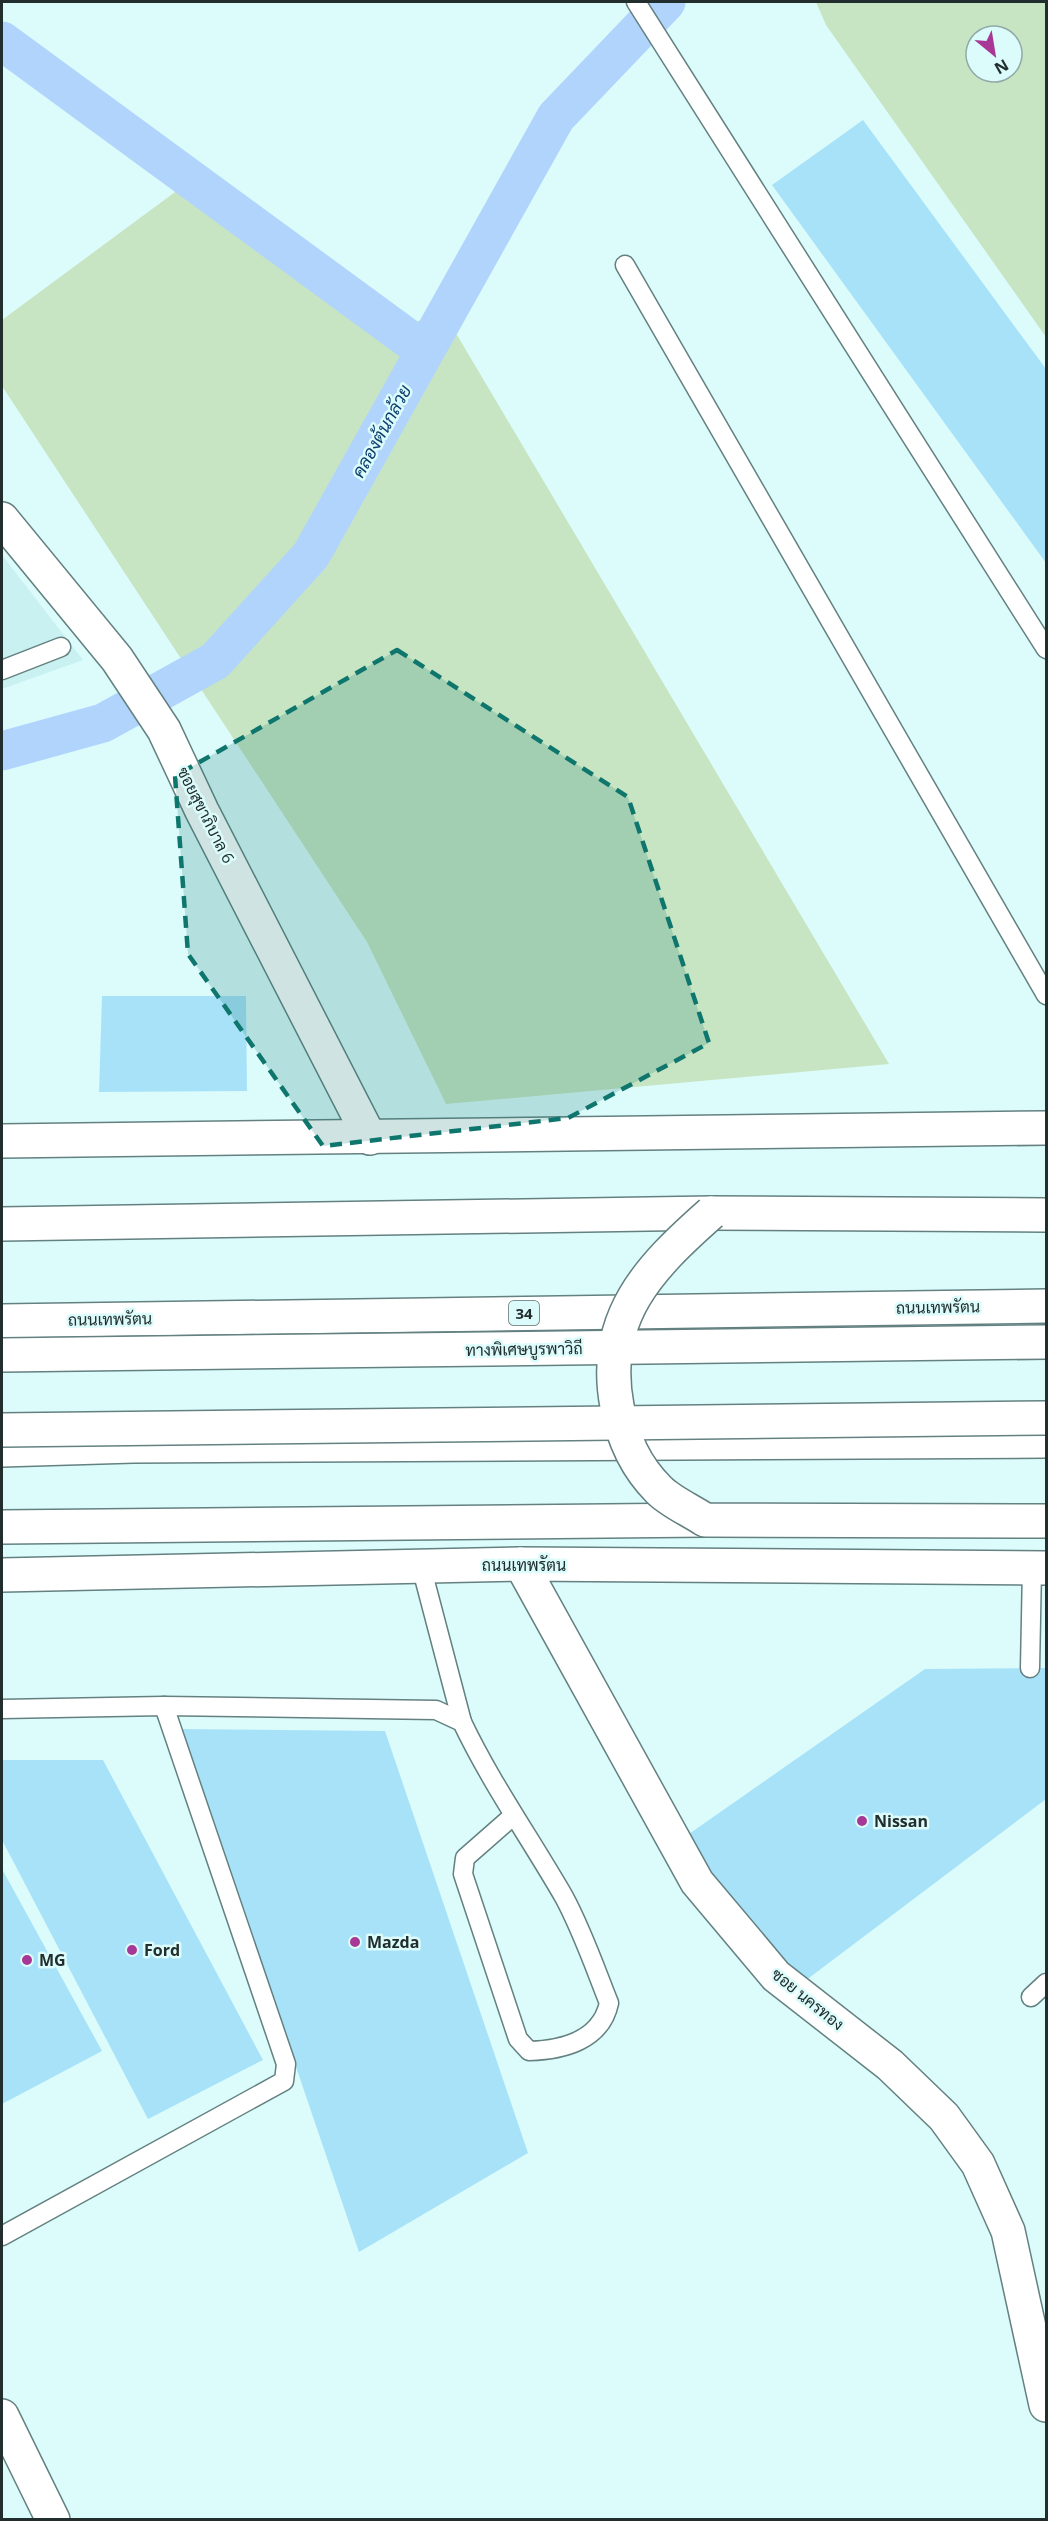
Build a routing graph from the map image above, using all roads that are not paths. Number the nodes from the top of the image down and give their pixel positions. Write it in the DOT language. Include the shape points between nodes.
graph roads {
  1 [pos="636,2"];
  2 [pos="625,265"];
  3 [pos="2,519"];
  4 [pos="61,647"];
  5 [pos="1047,649"];
  6 [pos="2,670"];
  7 [pos="1047,995"];
  8 [pos="1047,1128"];
  9 [pos="370,1138"];
  10 [pos="2,1141"];
  11 [pos="711,1213"];
  12 [pos="1047,1215"];
  13 [pos="2,1224"];
  14 [pos="1047,1306"];
  15 [pos="2,1321"];
  16 [pos="1047,1342"];
  17 [pos="2,1355"];
  18 [pos="1047,1418"];
  19 [pos="2,1430"];
  20 [pos="1047,1441"];
  21 [pos="2,1450"];
  22 [pos="705,1520"];
  23 [pos="1047,1521"];
  24 [pos="2,1527"];
  25 [pos="521,1564"];
  26 [pos="422,1566"];
  27 [pos="1039,1568"];
  28 [pos="2,1575"];
  29 [pos="1030,1668"];
  30 [pos="164,1706"];
  31 [pos="2,1709"];
  32 [pos="462,1722"];
  33 [pos="514,1815"];
  34 [pos="1047,1983"];
  35 [pos="1031,1997"];
  36 [pos="2,2236"];
  37 [pos="1047,2405"];
  38 [pos="2,2416"];
  39 [pos="53,2520"];
  1 -- 5 [label="lane"];
  2 -- 7 [label="lane"];
  3 -- 9 [label="main road, ซอยสุขาภิบาล 6" via="117,659 164,730"];
  4 -- 6 [label="lane"];
  8 -- 9 [label="main road"];
  9 -- 10 [label="main road"];
  11 -- 12 [label="main road"];
  11 -- 13 [label="main road"];
  11 -- 22 [label="main road, bridge" via="666,1253 635,1294 621,1325 613,1358 613,1389 621,1429 637,1464 661,1492"];
  14 -- 15 [label="main road, ถนนเทพรัตน / 34"];
  16 -- 17 [label="main road, ทางพิเศษบูรพาวิถี, bridge"];
  18 -- 19 [label="main road, bridge"];
  20 -- 21 [label="main road"];
  22 -- 23 [label="main road, bridge"];
  22 -- 24 [label="main road"];
  25 -- 26 [label="main road, ถนนเทพรัตน"];
  25 -- 27 [label="main road, ถนนเทพรัตน"];
  25 -- 37 [label="main road, ซอย นครทอง" via="697,1882 776,1976 890,2065 944,2117 978,2164 1008,2231"];
  26 -- 28 [label="main road, ถนนเทพรัตน"];
  26 -- 32 [label="lane"];
  27 -- 29 [label="lane"];
  30 -- 31 [label="lane"];
  30 -- 32 [label="lane" via="436,1710"];
  30 -- 36 [label="lane" via="286,2064 284,2081"];
  32 -- 33 [label="lane"];
  33 -- 33 [label="lane" via="565,1899 609,2003 605,2020 589,2036 551,2050 529,2051 518,2039 463,1874 470,1852"];
  34 -- 35 [label="lane"];
  38 -- 39 [label="main road"];
}
